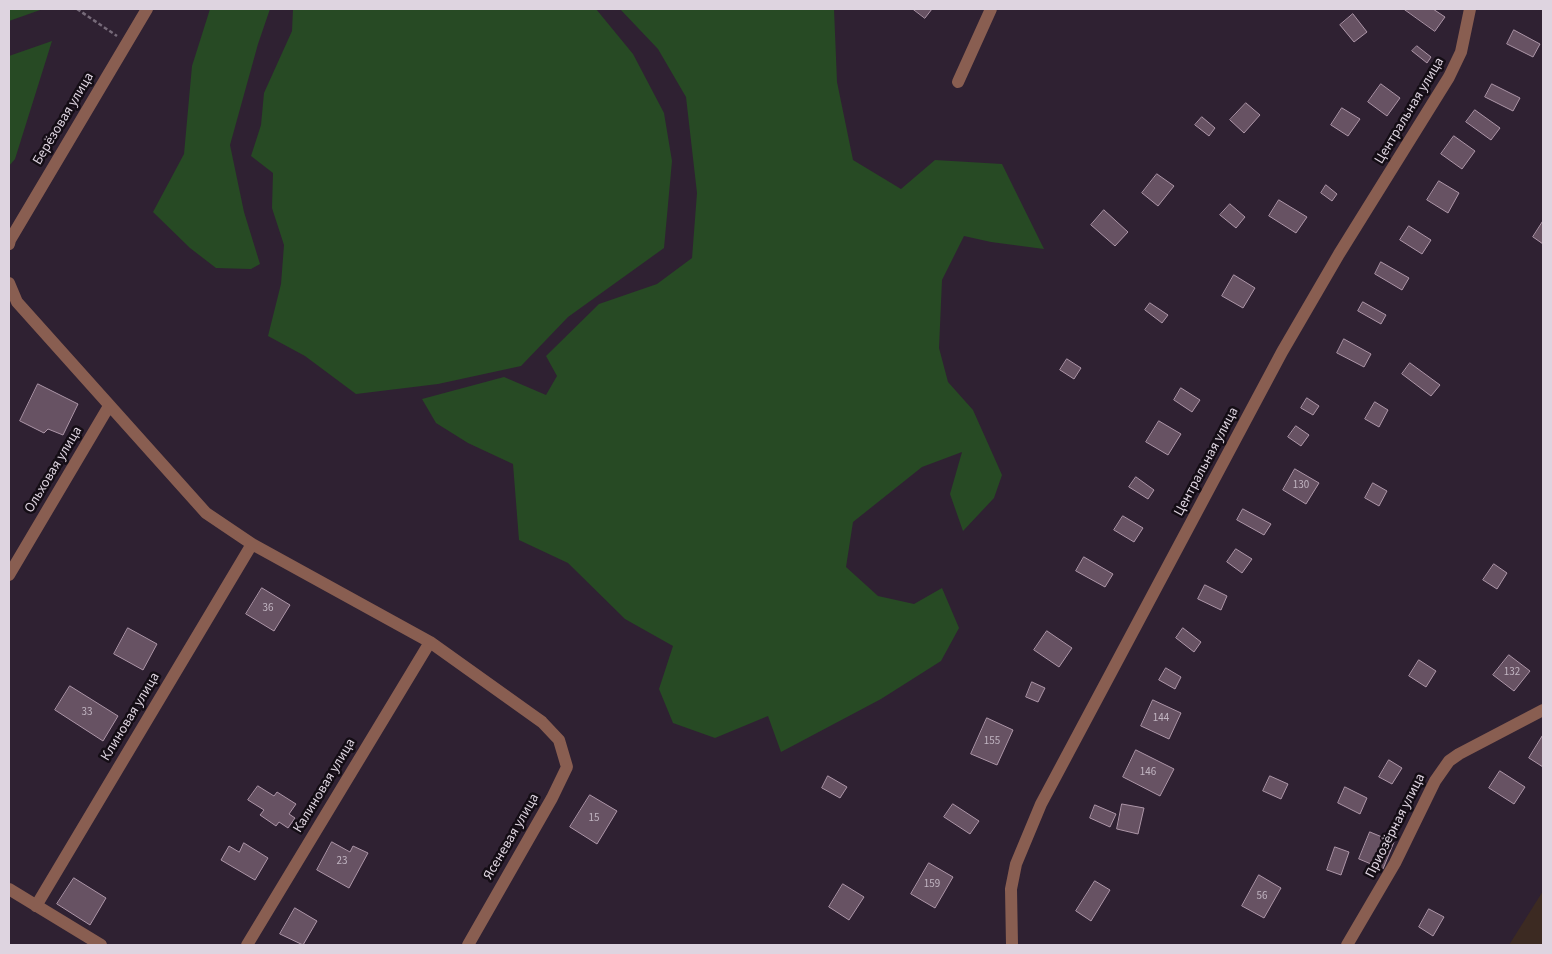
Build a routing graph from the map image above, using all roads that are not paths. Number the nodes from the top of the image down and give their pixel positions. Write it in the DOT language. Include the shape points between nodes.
graph roads {
  1 [pos="147,9"];
  2 [pos="991,9"];
  3 [pos="1470,9"];
  4 [pos="958,82"];
  5 [pos="9,244"];
  6 [pos="9,283"];
  7 [pos="109,406"];
  8 [pos="252,544"];
  9 [pos="9,575"];
  10 [pos="430,642"];
  11 [pos="1543,710"];
  12 [pos="9,889"];
  13 [pos="36,906"];
  14 [pos="101,945"];
  15 [pos="247,945"];
  16 [pos="468,945"];
  17 [pos="1012,945"];
  18 [pos="1347,945"];
  1 -- 5 [label="street, Берёзовая улица"];
  2 -- 4 [label="street"];
  3 -- 17 [label="street, Центральная улица" via="1461,52 1450,77 1282,352 1041,804 1016,864 1011,889"];
  6 -- 7 [label="street" via="17,302"];
  7 -- 8 [label="street" via="206,513"];
  7 -- 9 [label="street, Ольховая улица"];
  8 -- 10 [label="street"];
  8 -- 13 [label="street, Клиновая улица"];
  10 -- 15 [label="street, Калиновая улица"];
  10 -- 16 [label="street, Ясеневая улица" via="542,722 559,740 567,767"];
  11 -- 18 [label="street, Приозёрная улица" via="1459,754 1443,768 1396,863"];
  12 -- 13 [label="street"];
  13 -- 14 [label="street"];
}
